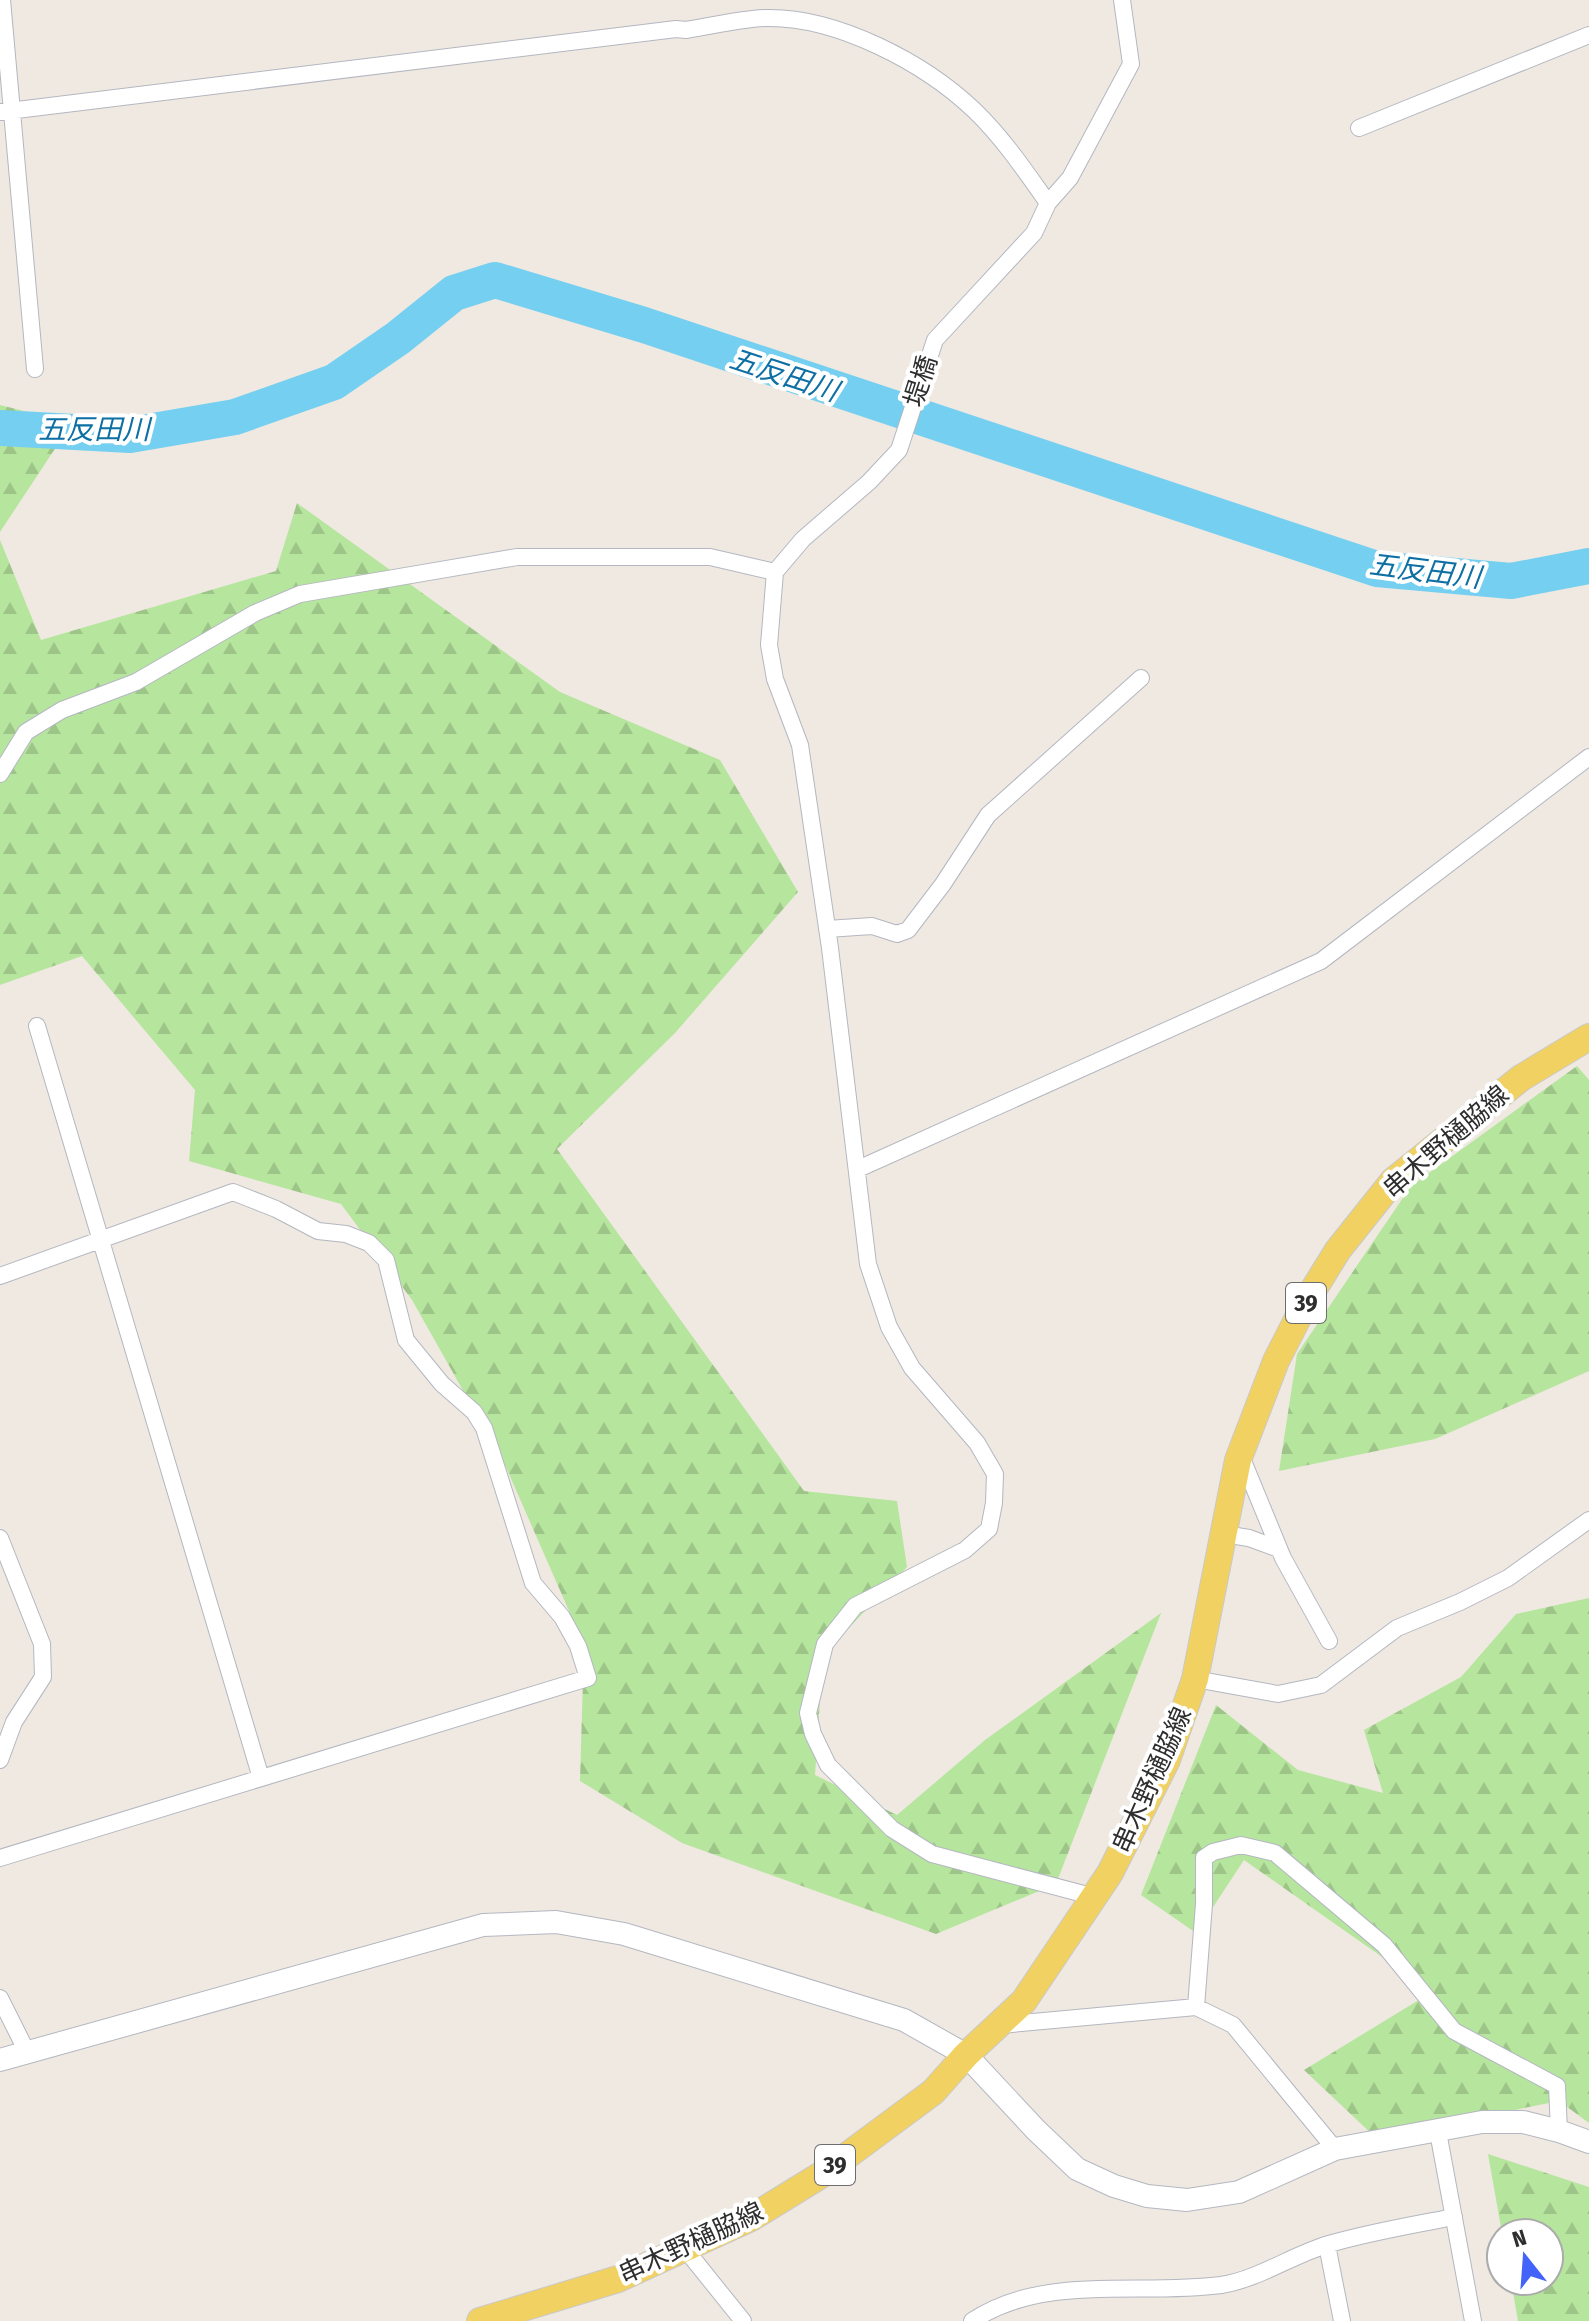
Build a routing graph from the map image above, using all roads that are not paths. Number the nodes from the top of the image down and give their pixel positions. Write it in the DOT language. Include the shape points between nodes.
graph roads {
  1 [pos="2,0"];
  2 [pos="1122,0"];
  3 [pos="1589,35"];
  4 [pos="6,111"];
  5 [pos="1359,128"];
  6 [pos="1048,203"];
  7 [pos="35,369"];
  8 [pos="775,572"];
  9 [pos="1141,678"];
  10 [pos="1589,757"];
  11 [pos="0,774"];
  12 [pos="827,929"];
  13 [pos="37,1026"];
  14 [pos="1589,1037"];
  15 [pos="858,1169"];
  16 [pos="102,1238"];
  17 [pos="0,1276"];
  18 [pos="1240,1454"];
  19 [pos="1589,1520"];
  20 [pos="1224,1534"];
  21 [pos="0,1538"];
  22 [pos="1279,1549"];
  23 [pos="1329,1641"];
  24 [pos="1195,1679"];
  25 [pos="0,1760"];
  26 [pos="261,1778"];
  27 [pos="0,1858"];
  28 [pos="1095,1897"];
  29 [pos="0,1998"];
  30 [pos="1196,2007"];
  31 [pos="998,2025"];
  32 [pos="27,2052"];
  33 [pos="966,2055"];
  34 [pos="0,2060"];
  35 [pos="1559,2131"];
  36 [pos="1438,2132"];
  37 [pos="1589,2142"];
  38 [pos="1335,2149"];
  39 [pos="1454,2217"];
  40 [pos="1327,2245"];
  41 [pos="686,2250"];
  42 [pos="480,2321"];
  43 [pos="743,2321"];
  44 [pos="972,2321"];
  45 [pos="1342,2321"];
  46 [pos="1473,2321"];
  1 -- 4 [label="street"];
  2 -- 6 [label="street" via="1131,64 1070,178"];
  3 -- 5 [label="street"];
  4 -- 6 [label="street" via="787,19 837,29 906,59 975,111"];
  4 -- 7 [label="street"];
  6 -- 8 [label="street, 堤橋" via="1034,233 935,340 899,450"];
  8 -- 11 [label="street" via="710,557 517,557 300,594 255,613 136,682 62,710 26,732"];
  8 -- 12 [label="street" via="769,645 775,679 800,745"];
  9 -- 12 [label="street" via="988,815 908,930 897,934 872,926"];
  10 -- 15 [label="street" via="1321,961"];
  12 -- 15 [label="street"];
  13 -- 16 [label="street"];
  14 -- 18 [label="main road, 串木野樋脇線 / 39" via="1521,1078 1393,1181 1338,1250 1307,1300 1276,1361"];
  15 -- 28 [label="street" via="868,1264 889,1327 912,1368 977,1443 995,1474 994,1503 989,1529 965,1550 855,1606 825,1644 808,1713 813,1734 828,1765 892,1829 932,1854"];
  16 -- 17 [label="street"];
  16 -- 26 [label="street"];
  16 -- 26 [label="street" via="233,1192 318,1231 369,1243 386,1260 406,1340 484,1428 533,1583 562,1617 588,1678"];
  18 -- 20 [label="main road, 串木野樋脇線 / 39"];
  18 -- 22 [label="street"];
  19 -- 24 [label="street" via="1508,1578 1397,1628 1321,1685 1278,1694"];
  20 -- 22 [label="street"];
  20 -- 24 [label="main road, 串木野樋脇線 / 39"];
  21 -- 25 [label="street" via="42,1644 43,1677 14,1722"];
  22 -- 23 [label="street"];
  24 -- 28 [label="main road, 串木野樋脇線 / 39" via="1167,1760"];
  26 -- 27 [label="street"];
  28 -- 31 [label="main road, 串木野樋脇線 / 39" via="1024,2001"];
  29 -- 32 [label="street"];
  30 -- 31 [label="street"];
  30 -- 35 [label="street" via="1204,1858 1241,1845 1275,1853 1384,1945 1454,2031 1557,2086"];
  30 -- 38 [label="street" via="1233,2025"];
  31 -- 33 [label="main road, 串木野樋脇線 / 39"];
  32 -- 33 [label="street" via="483,1925 556,1922 624,1934 904,2020"];
  32 -- 34 [label="street"];
  33 -- 38 [label="street" via="1077,2169 1147,2196 1187,2200 1239,2192"];
  33 -- 41 [label="main road, 串木野樋脇線 / 39" via="933,2092 821,2175"];
  35 -- 36 [label="street" via="1523,2122 1482,2122"];
  35 -- 37 [label="street"];
  36 -- 38 [label="street"];
  36 -- 39 [label="street"];
  39 -- 40 [label="street"];
  39 -- 46 [label="street"];
  40 -- 44 [label="street" via="1222,2285 1035,2293"];
  40 -- 45 [label="street"];
  41 -- 42 [label="main road, 串木野樋脇線 / 39" via="618,2279"];
  41 -- 43 [label="street"];
}
